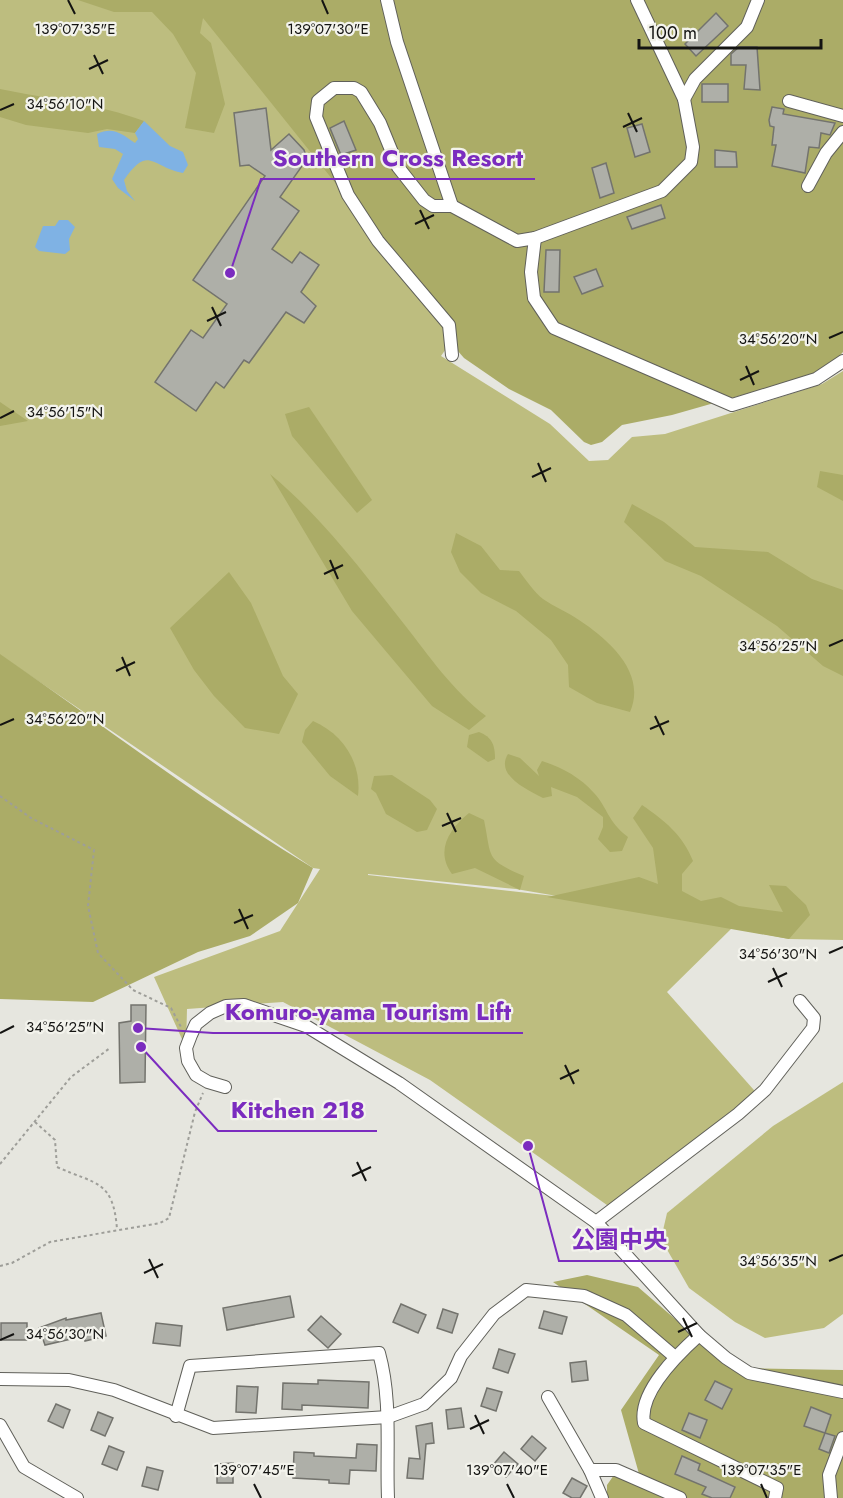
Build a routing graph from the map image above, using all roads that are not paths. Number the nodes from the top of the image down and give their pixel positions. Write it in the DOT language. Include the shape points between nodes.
graph roads {
  1 [pos="387,0"];
  2 [pos="637,0"];
  3 [pos="758,0"];
  4 [pos="684,99"];
  5 [pos="789,101"];
  6 [pos="843,116"];
  7 [pos="843,132"];
  8 [pos="808,186"];
  9 [pos="452,206"];
  10 [pos="535,238"];
  11 [pos="452,355"];
  12 [pos="843,361"];
  13 [pos="800,1001"];
  14 [pos="225,1087"];
  15 [pos="597,1222"];
  16 [pos="699,1335"];
  17 [pos="675,1357"];
  18 [pos="0,1379"];
  19 [pos="843,1392"];
  20 [pos="548,1397"];
  21 [pos="176,1416"];
  22 [pos="388,1417"];
  23 [pos="0,1425"];
  24 [pos="843,1438"];
  25 [pos="590,1470"];
  26 [pos="77,1498"];
  27 [pos="388,1498"];
  28 [pos="602,1498"];
  29 [pos="680,1498"];
  30 [pos="775,1498"];
  31 [pos="831,1498"];
  1 -- 9 [label="street" via="397,42"];
  2 -- 4 [label="street"];
  3 -- 4 [label="street" via="747,27 695,79"];
  4 -- 10 [label="street" via="693,147 691,162 681,175 645,199"];
  5 -- 6 [label="street"];
  7 -- 8 [label="street"];
  9 -- 10 [label="street" via="517,241"];
  9 -- 11 [label="street" via="433,206 424,200 398,167 380,123 361,92 334,88 318,101 316,117 348,195 378,242 449,325"];
  10 -- 12 [label="street" via="531,272 534,298 554,328 732,405 816,379"];
  13 -- 15 [label="street" via="814,1018 813,1028 765,1090"];
  14 -- 15 [label="street" via="196,1075 188,1061 186,1048 196,1024 210,1013 235,1005 266,1010 306,1026 399,1083"];
  15 -- 16 [label="street"];
  16 -- 17 [label="street"];
  16 -- 19 [label="street" via="749,1373"];
  17 -- 22 [label="street" via="626,1315 584,1296 526,1290 494,1314 460,1356 451,1378 424,1404"];
  17 -- 30 [label="street" via="651,1391 642,1412 644,1423 777,1488"];
  18 -- 21 [label="street" via="69,1380 114,1390"];
  20 -- 25 [label="street"];
  21 -- 22 [label="street" via="213,1428"];
  21 -- 22 [label="street" via="190,1366 379,1353"];
  22 -- 27 [label="street"];
  23 -- 26 [label="street" via="24,1467"];
  24 -- 31 [label="street" via="829,1475"];
  25 -- 28 [label="street"];
  25 -- 29 [label="street" via="616,1470"];
}
